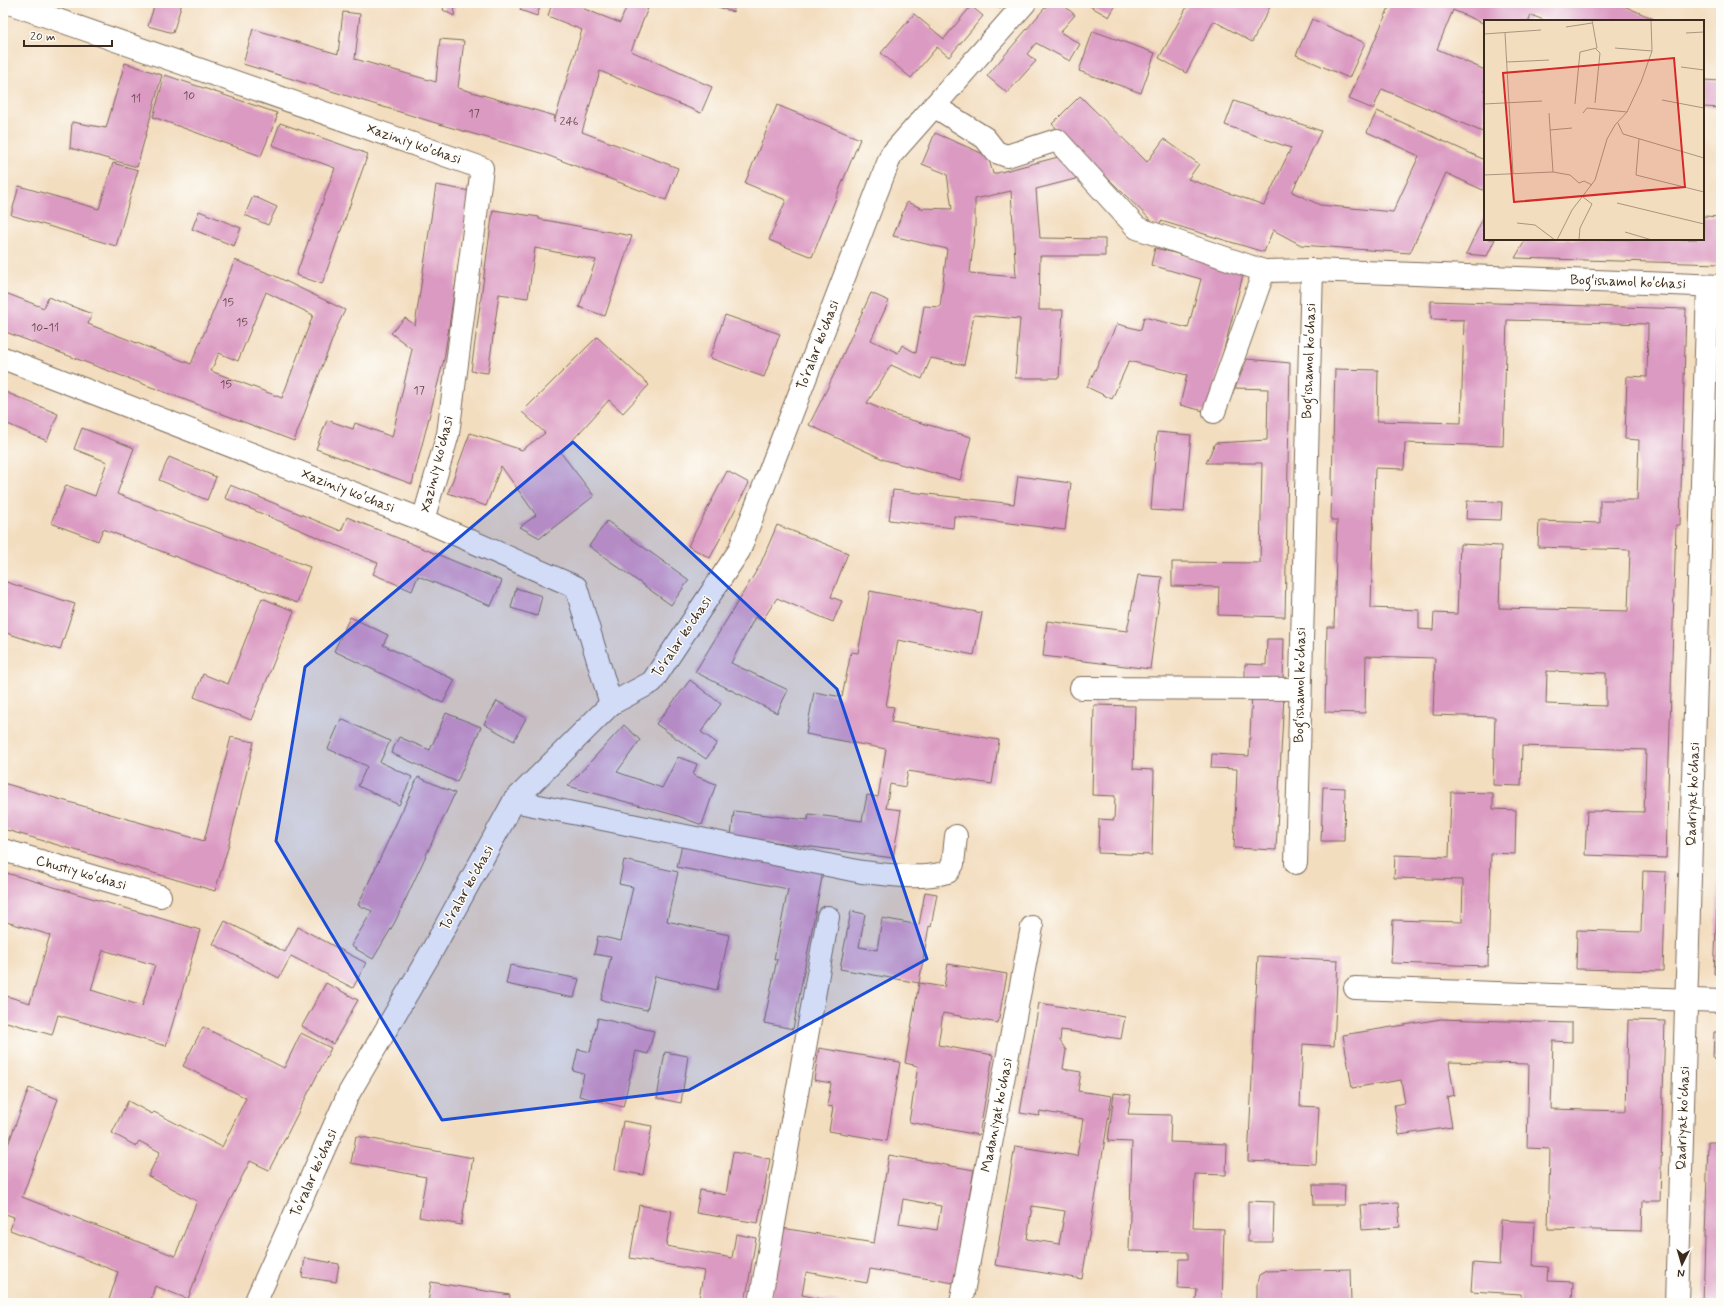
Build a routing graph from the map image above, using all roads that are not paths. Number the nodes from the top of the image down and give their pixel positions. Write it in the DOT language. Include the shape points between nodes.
graph roads {
  1 [pos="9,3"];
  2 [pos="1025,3"];
  3 [pos="934,106"];
  4 [pos="1312,270"];
  5 [pos="1264,271"];
  6 [pos="1715,286"];
  7 [pos="3,358"];
  8 [pos="1214,412"];
  9 [pos="424,520"];
  10 [pos="1082,688"];
  11 [pos="1300,689"];
  12 [pos="611,704"];
  13 [pos="514,801"];
  14 [pos="956,836"];
  15 [pos="3,850"];
  16 [pos="1296,863"];
  17 [pos="160,896"];
  18 [pos="828,917"];
  19 [pos="1032,927"];
  20 [pos="1355,988"];
  21 [pos="1686,1000"];
  22 [pos="1721,1001"];
  23 [pos="256,1303"];
  24 [pos="760,1303"];
  25 [pos="961,1303"];
  26 [pos="1677,1303"];
  1 -- 9 [label="street, Xaziniy ko'chasi" via="482,168 448,434"];
  2 -- 3 [label="street, Toʻralar koʻchasi"];
  3 -- 5 [label="street" via="984,138 996,152 1007,156 1057,140 1137,228"];
  3 -- 12 [label="street, Toʻralar koʻchasi" via="891,155 739,551 652,682"];
  4 -- 5 [label="street"];
  4 -- 6 [label="street, Bogʻishamol koʻchasi"];
  4 -- 11 [label="street, Bogʻishamol koʻchasi"];
  5 -- 8 [label="street"];
  6 -- 21 [label="street, Qadriyat koʻchasi"];
  7 -- 9 [label="street, Xaziniy koʻchasi"];
  9 -- 12 [label="street, Xaziniy koʻchasi" via="576,587"];
  10 -- 11 [label="street"];
  11 -- 16 [label="street, Bogʻishamol koʻchasi"];
  12 -- 13 [label="street, Toʻralar koʻchasi"];
  13 -- 14 [label="street" via="862,872 912,877 948,872 953,864"];
  13 -- 23 [label="street, Toʻralar koʻchasi" via="433,949 349,1093"];
  15 -- 17 [label="street, Chustiy koʻchasi"];
  18 -- 24 [label="street"];
  19 -- 25 [label="street, Madaniyat ko'chasi"];
  20 -- 21 [label="street"];
  21 -- 22 [label="street"];
  21 -- 26 [label="street, Qadriyat koʻchasi"];
}
